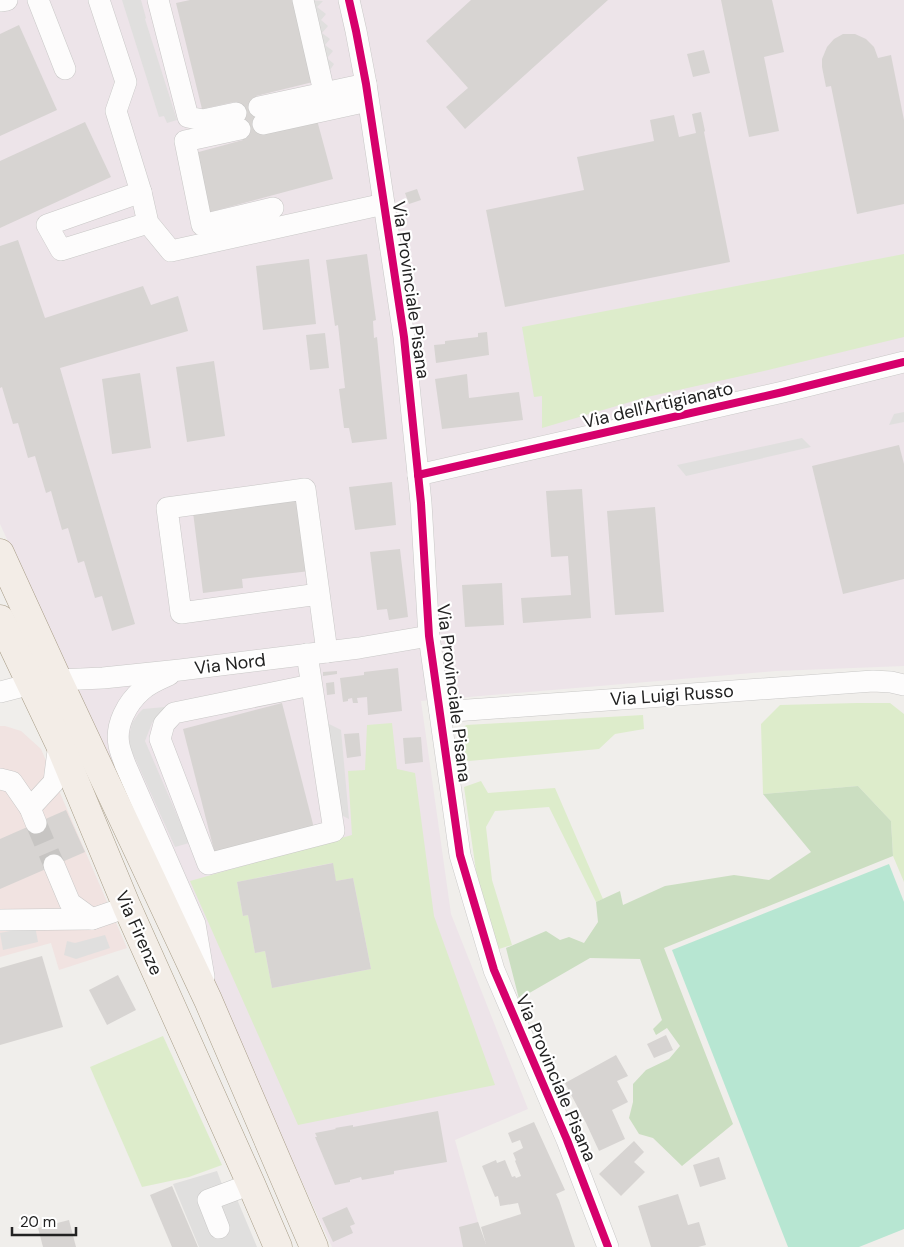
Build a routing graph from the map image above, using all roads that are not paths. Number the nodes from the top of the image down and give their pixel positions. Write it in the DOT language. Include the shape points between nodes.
graph roads {
  1 [pos="6,0"];
  2 [pos="38,0"];
  3 [pos="99,0"];
  4 [pos="158,0"];
  5 [pos="302,0"];
  6 [pos="349,0"];
  7 [pos="0,1"];
  8 [pos="65,69"];
  9 [pos="324,92"];
  10 [pos="367,93"];
  11 [pos="141,192"];
  12 [pos="384,204"];
  13 [pos="273,208"];
  14 [pos="148,223"];
  15 [pos="904,362"];
  16 [pos="418,475"];
  17 [pos="0,553"];
  18 [pos="319,594"];
  19 [pos="0,619"];
  20 [pos="429,636"];
  21 [pos="317,653"];
  22 [pos="180,670"];
  23 [pos="58,680"];
  24 [pos="311,680"];
  25 [pos="31,684"];
  26 [pos="904,685"];
  27 [pos="0,692"];
  28 [pos="440,712"];
  29 [pos="59,743"];
  30 [pos="0,779"];
  31 [pos="54,865"];
  32 [pos="127,907"];
  33 [pos="92,919"];
  34 [pos="0,920"];
  35 [pos="208,1000"];
  36 [pos="251,1184"];
  37 [pos="218,1228"];
  38 [pos="278,1247"];
  39 [pos="314,1247"];
  40 [pos="608,1247"];
  1 -- 7 [label="street"];
  2 -- 8 [label="street"];
  3 -- 11 [label="street" via="126,82 116,112"];
  4 -- 13 [label="street" via="188,117 238,121 185,141 202,225"];
  5 -- 9 [label="street"];
  6 -- 10 [label="street, Via Provinciale Pisana"];
  9 -- 10 [label="street"];
  9 -- 10 [label="street" via="261,116"];
  10 -- 12 [label="street, Via Provinciale Pisana"];
  11 -- 14 [label="street"];
  11 -- 14 [label="street" via="47,225 61,250"];
  12 -- 14 [label="street" via="171,251"];
  12 -- 16 [label="street, Via Provinciale Pisana" via="407,356"];
  15 -- 16 [label="street, Via dell'Artigianato"];
  16 -- 20 [label="street, Via Provinciale Pisana"];
  17 -- 23 [label="main road, Via Firenze"];
  18 -- 18 [label="street" via="305,489 167,508 180,613"];
  18 -- 21 [label="street"];
  19 -- 25 [label="main road, Via Firenze"];
  20 -- 21 [label="street, Via Nord"];
  20 -- 28 [label="street, Via Provinciale Pisana"];
  21 -- 22 [label="street, Via Nord"];
  21 -- 24 [label="street"];
  22 -- 23 [label="street, Via Nord"];
  22 -- 35 [label="street, Via Firenze" via="155,681 129,705 119,725 119,745 195,924"];
  23 -- 25 [label="street, Via Nord"];
  23 -- 35 [label="main road, Via Firenze"];
  24 -- 24 [label="street" via="334,831 208,864 160,739 164,724 174,713"];
  25 -- 27 [label="street, Via Nord"];
  25 -- 29 [label="main road, Via Firenze"];
  26 -- 28 [label="street, Via Luigi Russo" via="873,680"];
  28 -- 40 [label="street, Via Provinciale Pisana" via="460,855 494,970 567,1140"];
  29 -- 30 [label="street" via="54,782 33,816 12,782"];
  29 -- 32 [label="main road, Via Firenze"];
  31 -- 33 [label="street" via="70,903"];
  32 -- 33 [label="street"];
  32 -- 36 [label="main road, Via Firenze"];
  33 -- 34 [label="street"];
  35 -- 39 [label="main road, Via Firenze"];
  36 -- 37 [label="street" via="208,1200"];
  36 -- 38 [label="main road, Via Firenze"];
}
